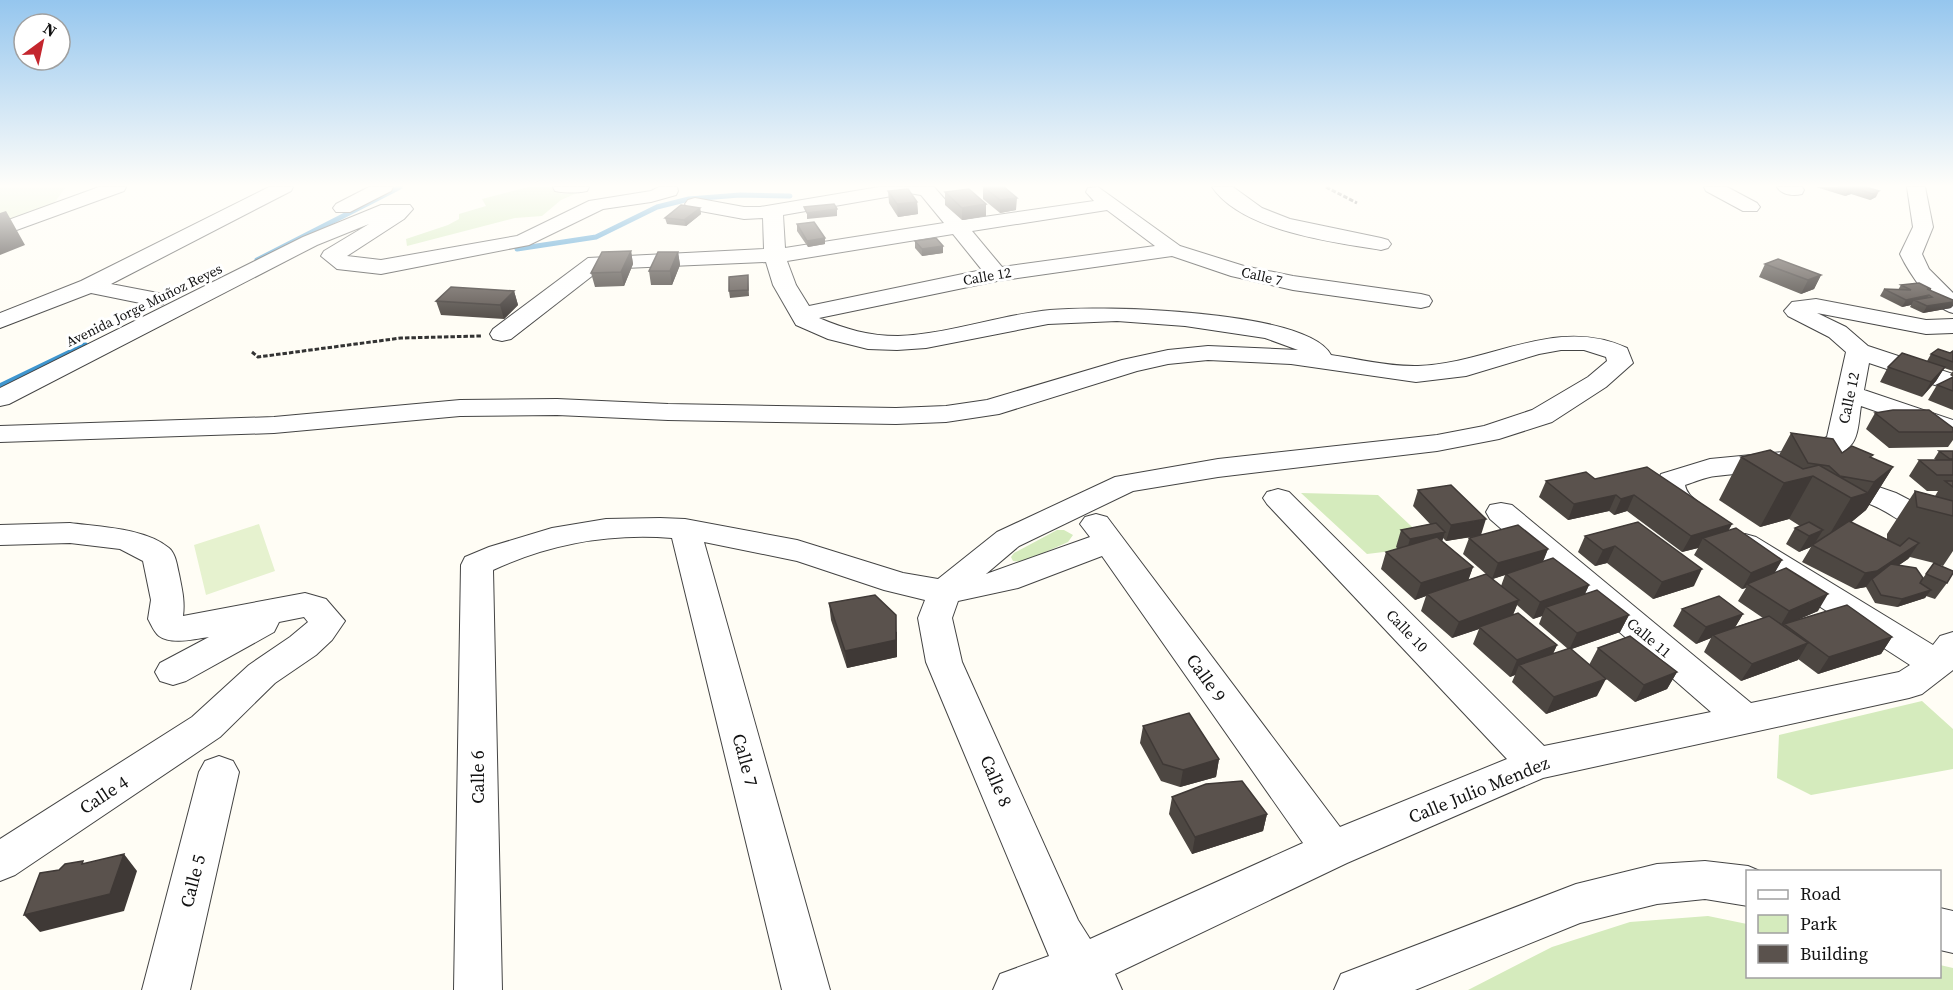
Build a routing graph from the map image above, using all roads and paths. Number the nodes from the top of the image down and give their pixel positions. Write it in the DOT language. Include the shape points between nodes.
graph roads {
  1 [pos="193,233"];
  2 [pos="290,233"];
  3 [pos="329,233"];
  4 [pos="368,233"];
  5 [pos="544,233"];
  6 [pos="773,233"];
  7 [pos="914,233"];
  8 [pos="964,233"];
  9 [pos="1150,233"];
  10 [pos="1327,233"];
  11 [pos="1920,233"];
  12 [pos="1381,244"];
  13 [pos="1173,250"];
  14 [pos="774,256"];
  15 [pos="997,274"];
  16 [pos="89,286"];
  17 [pos="155,299"];
  18 [pos="1421,301"];
  19 [pos="1953,306"];
  20 [pos="804,315"];
  21 [pos="0,321"];
  22 [pos="1953,326"];
  23 [pos="502,334"];
  24 [pos="1859,351"];
  25 [pos="252,352"];
  26 [pos="1319,360"];
  27 [pos="0,374"];
  28 [pos="1953,383"];
  29 [pos="1850,394"];
  30 [pos="0,398"];
  31 [pos="1953,430"];
  32 [pos="0,434"];
  33 [pos="1855,453"];
  34 [pos="1781,463"];
  35 [pos="1278,498"];
  36 [pos="1087,502"];
  37 [pos="1501,512"];
  38 [pos="685,530"];
  39 [pos="1953,535"];
  40 [pos="0,536"];
  41 [pos="1107,542"];
  42 [pos="945,591"];
  43 [pos="290,607"];
  44 [pos="1948,654"];
  45 [pos="173,672"];
  46 [pos="1743,718"];
  47 [pos="1536,764"];
  48 [pos="219,772"];
  49 [pos="1332,850"];
  50 [pos="0,861"];
  51 [pos="1746,886"];
  52 [pos="1056,983"];
  53 [pos="166,990"];
  54 [pos="478,990"];
  55 [pos="806,990"];
  56 [pos="1358,990"];
  1 -- 16 [label="street"];
  2 -- 17 [label="street, Avenida Jorge Muñoz Reyes"];
  3 -- 30 [label="street, Avenida Jorge Muñoz Reyes"];
  4 -- 5 [label="street, Avenida Jorge Muñoz Reyes" via="332,256 345,264 381,267 522,242"];
  6 -- 14 [label="street"];
  7 -- 14 [label="street"];
  8 -- 15 [label="street"];
  9 -- 13 [label="street, Calle 7"];
  10 -- 12 [label="street"];
  11 -- 19 [label="street" via="1911,254 1920,272"];
  13 -- 15 [label="street, Calle 12"];
  13 -- 18 [label="street, Calle 7" via="1293,283"];
  14 -- 20 [label="street" via="789,295"];
  14 -- 23 [label="street" via="596,263"];
  15 -- 20 [label="street, Calle 12" via="816,309"];
  16 -- 17 [label="street"];
  16 -- 21 [label="street"];
  17 -- 27 [label="street, Avenida Jorge Muñoz Reyes"];
  20 -- 26 [label="street" via="804,320 850,339 907,344 1050,317 1140,313 1280,333 1307,343 1319,354"];
  22 -- 24 [label="street" via="1926,327 1816,306 1796,311 1851,340"];
  23 -- 25 [label="path" via="401,338 258,357"];
  24 -- 28 [label="street"];
  24 -- 29 [label="street, Calle 12"];
  26 -- 32 [label="street" via="1208,353 1168,357 1131,364 990,408 946,414 460,408 274,425"];
  26 -- 36 [label="street" via="1416,374 1466,368 1536,347 1584,342 1618,353 1620,363 1542,416 1489,433 1125,483"];
  29 -- 31 [label="street"];
  29 -- 33 [label="street, Calle 12"];
  33 -- 34 [label="street, Calle 12" via="1821,453"];
  33 -- 39 [label="street"];
  34 -- 39 [label="street" via="1885,499"];
  34 -- 44 [label="street, Calle 12" via="1713,468 1671,480 1669,488 1679,503"];
  35 -- 47 [label="street, Calle 10"];
  36 -- 41 [label="street, Calle 9"];
  36 -- 42 [label="street" via="1008,539"];
  37 -- 46 [label="street, Calle 11"];
  38 -- 42 [label="street" via="808,553 893,581"];
  38 -- 54 [label="street, Calle 6" via="639,527 592,532 498,554 477,565"];
  38 -- 55 [label="street, Calle 7"];
  40 -- 43 [label="street" via="70,533 127,540 158,556 168,600 165,619 172,628 191,628"];
  41 -- 42 [label="street" via="984,586"];
  41 -- 49 [label="street, Calle 9"];
  42 -- 52 [label="street, Calle 8" via="935,618 944,662 1062,935"];
  43 -- 45 [label="street"];
  43 -- 50 [label="street, Calle 4" via="314,607 328,621 303,646 262,674 206,727"];
  44 -- 46 [label="street, Calle Julio Mendez" via="1909,684"];
  46 -- 47 [label="street, Calle Julio Mendez"];
  47 -- 49 [label="street, Calle Julio Mendez"];
  48 -- 53 [label="street, Calle 5"];
  49 -- 52 [label="street, Calle Julio Mendez"];
  51 -- 56 [label="street" via="1705,880 1620,892 1576,904"];
}
